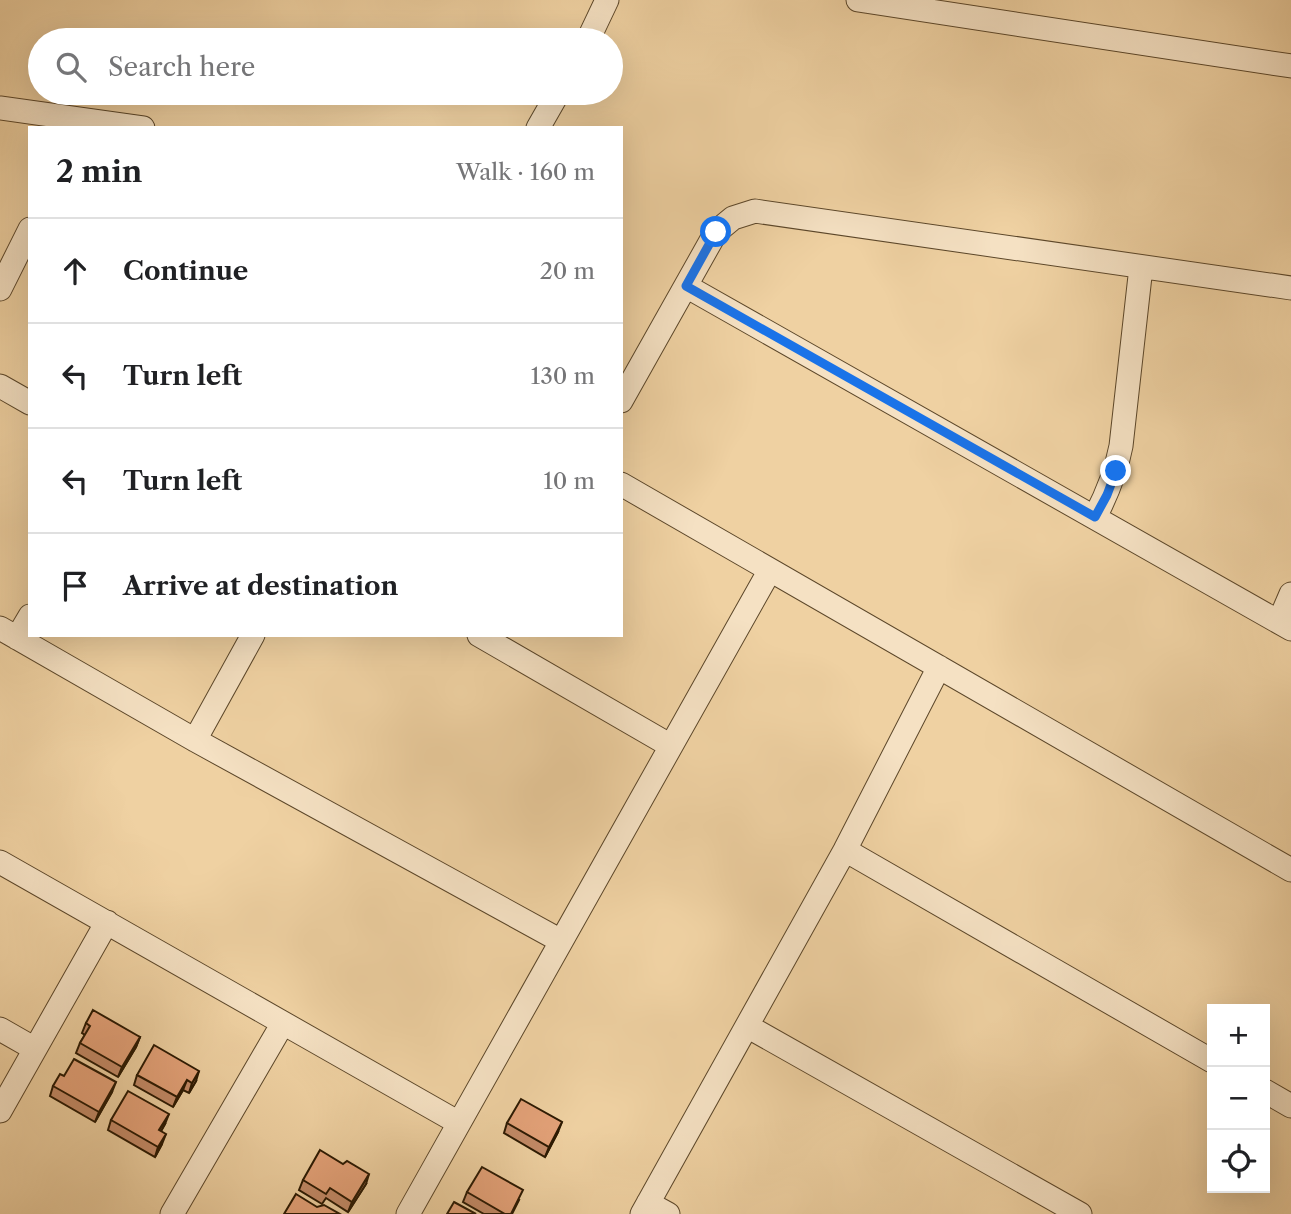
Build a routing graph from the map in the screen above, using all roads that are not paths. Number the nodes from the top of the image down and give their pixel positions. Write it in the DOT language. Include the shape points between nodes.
graph roads {
  1 [pos="607,0"];
  2 [pos="858,0"];
  3 [pos="593,28"];
  4 [pos="1291,66"];
  5 [pos="551,105"];
  6 [pos="0,108"];
  7 [pos="83,124"];
  8 [pos="113,126"];
  9 [pos="539,126"];
  10 [pos="28,233"];
  11 [pos="1141,267"];
  12 [pos="686,286"];
  13 [pos="1291,288"];
  14 [pos="0,289"];
  15 [pos="0,386"];
  16 [pos="623,397"];
  17 [pos="28,402"];
  18 [pos="623,485"];
  19 [pos="1095,517"];
  20 [pos="770,570"];
  21 [pos="1291,594"];
  22 [pos="28,618"];
  23 [pos="1285,626"];
  24 [pos="9,633"];
  25 [pos="252,637"];
  26 [pos="482,637"];
  27 [pos="939,667"];
  28 [pos="195,740"];
  29 [pos="671,746"];
  30 [pos="845,850"];
  31 [pos="0,862"];
  32 [pos="1291,870"];
  33 [pos="107,922"];
  34 [pos="561,941"];
  35 [pos="283,1023"];
  36 [pos="747,1026"];
  37 [pos="0,1029"];
  38 [pos="35,1049"];
  39 [pos="1207,1058"];
  40 [pos="1270,1094"];
  41 [pos="1291,1106"];
  42 [pos="0,1111"];
  43 [pos="459,1123"];
  44 [pos="652,1210"];
  45 [pos="173,1214"];
  46 [pos="408,1214"];
  47 [pos="1080,1214"];
  1 -- 3 [label="street"];
  2 -- 4 [label="street"];
  5 -- 9 [label="street"];
  6 -- 7 [label="street"];
  7 -- 8 [label="street"];
  10 -- 14 [label="street"];
  11 -- 12 [label="street" via="755,211 733,218 716,232"];
  11 -- 13 [label="street"];
  11 -- 19 [label="street" via="1121,446 1116,471"];
  12 -- 16 [label="street"];
  12 -- 19 [label="street"];
  15 -- 17 [label="street"];
  18 -- 20 [label="street"];
  19 -- 23 [label="street"];
  20 -- 27 [label="street"];
  20 -- 29 [label="street"];
  21 -- 23 [label="street"];
  22 -- 24 [label="street"];
  24 -- 28 [label="street"];
  25 -- 28 [label="street"];
  26 -- 29 [label="street"];
  27 -- 30 [label="street"];
  27 -- 32 [label="street"];
  28 -- 34 [label="street"];
  29 -- 34 [label="street"];
  30 -- 36 [label="street"];
  30 -- 39 [label="street"];
  31 -- 33 [label="street"];
  33 -- 35 [label="street"];
  33 -- 38 [label="street"];
  34 -- 43 [label="street"];
  35 -- 43 [label="street"];
  35 -- 45 [label="street"];
  36 -- 44 [label="street"];
  36 -- 47 [label="street"];
  37 -- 38 [label="street"];
  38 -- 42 [label="street"];
  40 -- 41 [label="street"];
  43 -- 46 [label="street"];
}
